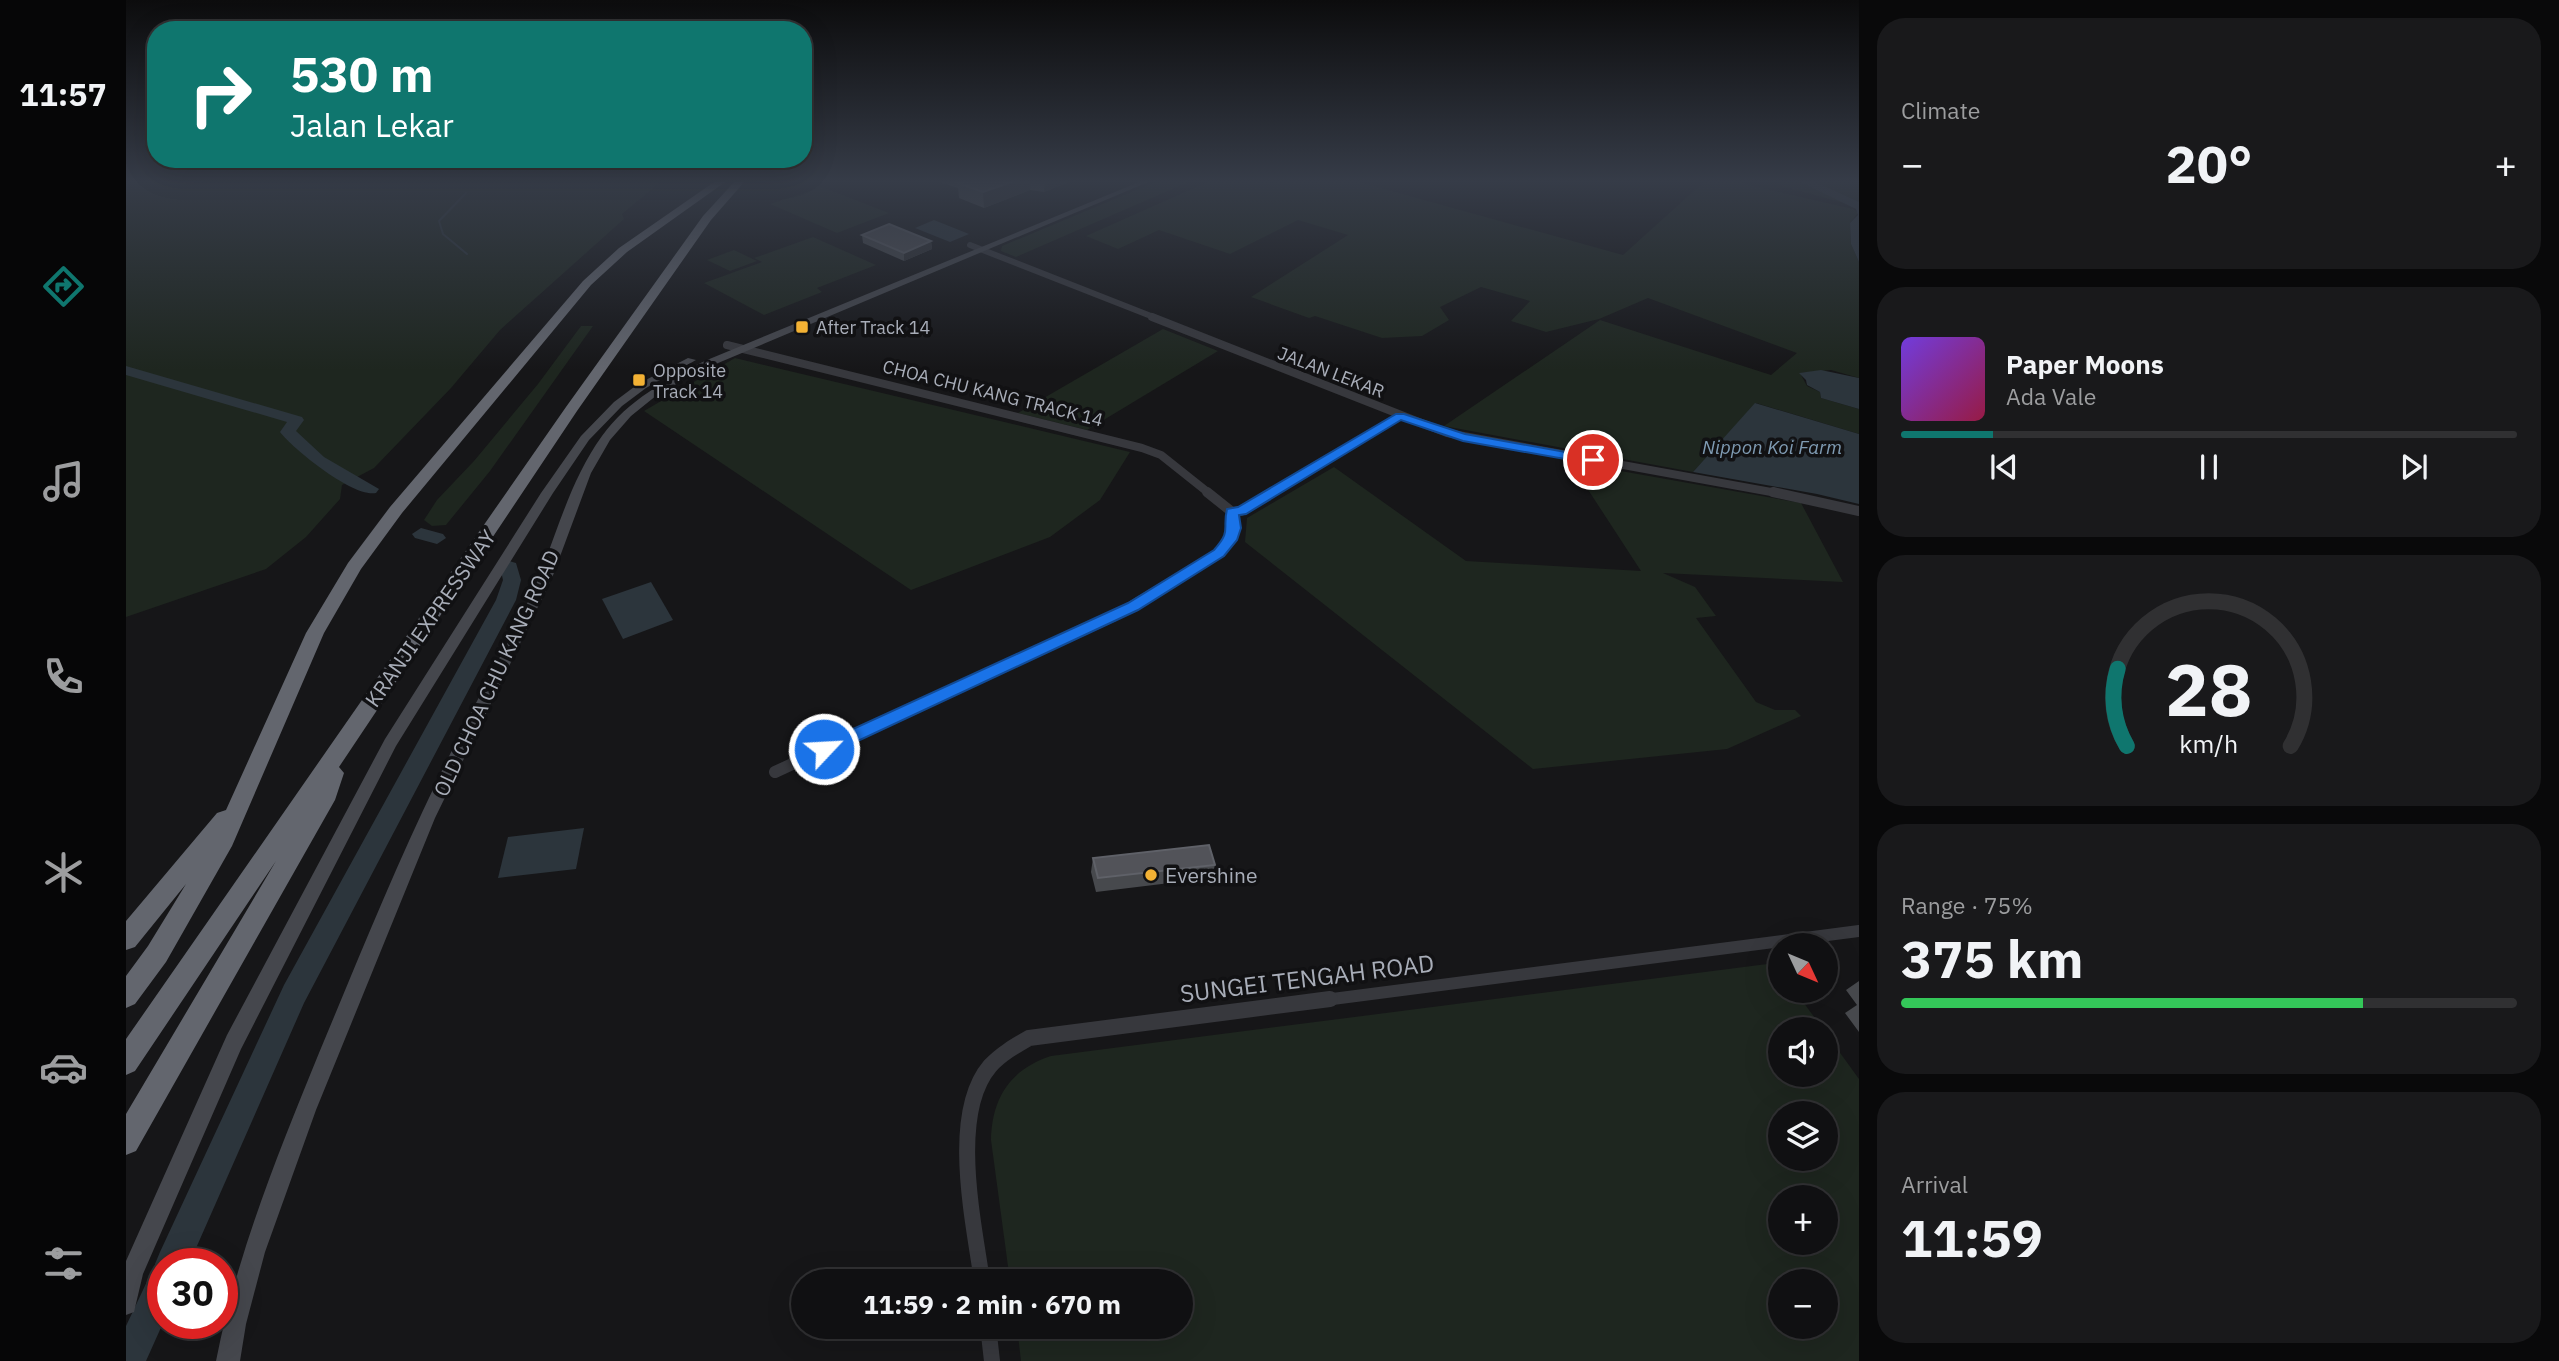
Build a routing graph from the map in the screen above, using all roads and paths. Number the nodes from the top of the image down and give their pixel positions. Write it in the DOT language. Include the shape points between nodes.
graph roads {
  1 [pos="632,244"];
  2 [pos="689,244"];
  3 [pos="976,244"];
  4 [pos="997,244"];
  5 [pos="970,246"];
  6 [pos="981,250"];
  7 [pos="733,347"];
  8 [pos="1400,416"];
  9 [pos="562,493"];
  10 [pos="1859,511"];
  11 [pos="1232,512"];
  12 [pos="333,761"];
  13 [pos="775,772"];
  14 [pos="245,794"];
  15 [pos="1859,931"];
  16 [pos="126,940"];
  17 [pos="126,996"];
  18 [pos="126,1062"];
  19 [pos="126,1141"];
  20 [pos="981,1269"];
  21 [pos="126,1304"];
  22 [pos="989,1339"];
  23 [pos="228,1361"];
  24 [pos="992,1361"];
  1 -- 14 [label="highway" via="587,284 396,510 354,567 315,633"];
  2 -- 12 [label="highway, KRANJI EXPRESSWAY"];
  3 -- 5 [label="main road, OLD CHOA CHU KANG ROAD"];
  4 -- 6 [label="main road, OLD CHOA CHU KANG ROAD"];
  5 -- 6 [label="street, JALAN LEKAR"];
  5 -- 7 [label="main road, OLD CHOA CHU KANG ROAD"];
  6 -- 7 [label="main road, OLD CHOA CHU KANG ROAD"];
  6 -- 8 [label="street, JALAN LEKAR"];
  7 -- 9 [label="main road, OLD CHOA CHU KANG ROAD" via="630,410"];
  7 -- 9 [label="main road, OLD CHOA CHU KANG ROAD" via="674,368 618,404 585,438"];
  7 -- 11 [label="street, CHOA CHU KANG TRACK 14" via="1142,448 1161,455"];
  8 -- 10 [label="street, JALAN LEKAR" via="1463,437"];
  8 -- 11 [label="street" via="1241,511"];
  9 -- 21 [label="main road, OLD CHOA CHU KANG ROAD" via="390,743 234,1042 132,1273"];
  9 -- 23 [label="main road, OLD CHOA CHU KANG ROAD" via="547,577 444,783 369,952 279,1176 235,1312"];
  11 -- 13 [label="street" via="1231,540 1219,553 1133,606"];
  12 -- 18 [label="highway, KRANJI EXPRESSWAY"];
  12 -- 19 [label="highway" via="327,794"];
  14 -- 16 [label="highway"];
  14 -- 17 [label="highway" via="225,839"];
  15 -- 20 [label="street, SUNGEI TENGAH ROAD" via="1029,1038 1012,1046 991,1066 968,1108 966,1147"];
  22 -- 24 [label="street"];
}
